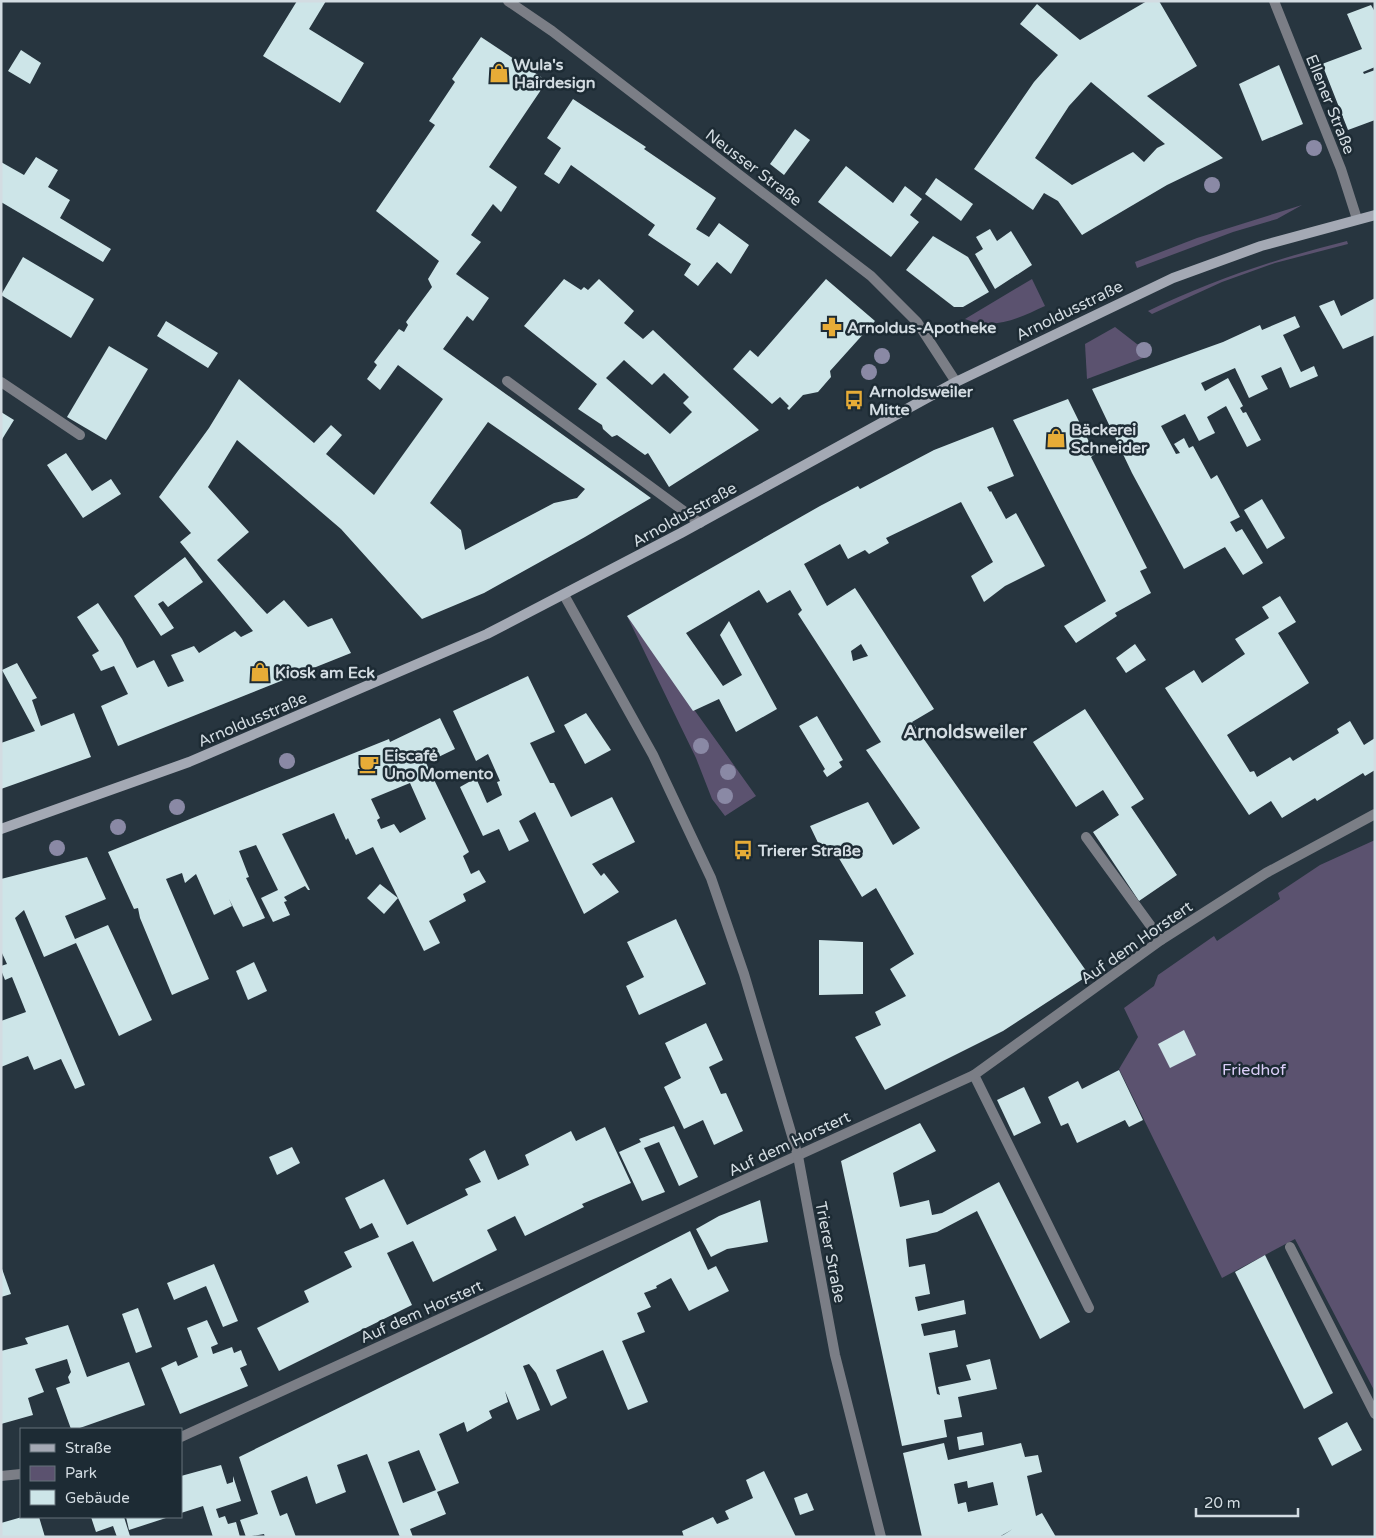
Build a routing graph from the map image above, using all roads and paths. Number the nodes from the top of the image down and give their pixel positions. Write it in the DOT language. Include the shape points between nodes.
graph roads {
  1 [pos="508,1"];
  2 [pos="1274,1"];
  3 [pos="1375,215"];
  4 [pos="1357,219"];
  5 [pos="507,381"];
  6 [pos="1,382"];
  7 [pos="956,382"];
  8 [pos="80,435"];
  9 [pos="700,523"];
  10 [pos="564,595"];
  11 [pos="1375,814"];
  12 [pos="1,829"];
  13 [pos="1086,837"];
  14 [pos="1161,940"];
  15 [pos="974,1076"];
  16 [pos="798,1156"];
  17 [pos="1290,1247"];
  18 [pos="1089,1308"];
  19 [pos="1375,1414"];
  20 [pos="182,1437"];
  21 [pos="20,1474"];
  22 [pos="1,1476"];
  23 [pos="881,1537"];
  1 -- 7 [label="street, Neusser Straße" via="560,37 871,276 917,322"];
  2 -- 4 [label="street, Ellener Straße" via="1341,168"];
  3 -- 4 [label="main road, Arnoldusstraße"];
  4 -- 7 [label="main road, Arnoldusstraße" via="1261,246 1173,278"];
  5 -- 9 [label="street"];
  6 -- 8 [label="street"];
  7 -- 9 [label="main road, Arnoldusstraße"];
  9 -- 10 [label="main road, Arnoldusstraße"];
  10 -- 12 [label="main road, Arnoldusstraße" via="478,638 189,762"];
  10 -- 16 [label="street, Trierer Straße" via="653,755 711,878 744,974"];
  11 -- 14 [label="street, Auf dem Horstert" via="1266,873"];
  13 -- 14 [label="street"];
  14 -- 15 [label="street, Auf dem Horstert"];
  15 -- 16 [label="street, Auf dem Horstert"];
  15 -- 18 [label="street"];
  16 -- 20 [label="street, Auf dem Horstert"];
  16 -- 23 [label="street, Trierer Straße" via="835,1355"];
  17 -- 19 [label="street"];
  21 -- 22 [label="street"];
}
